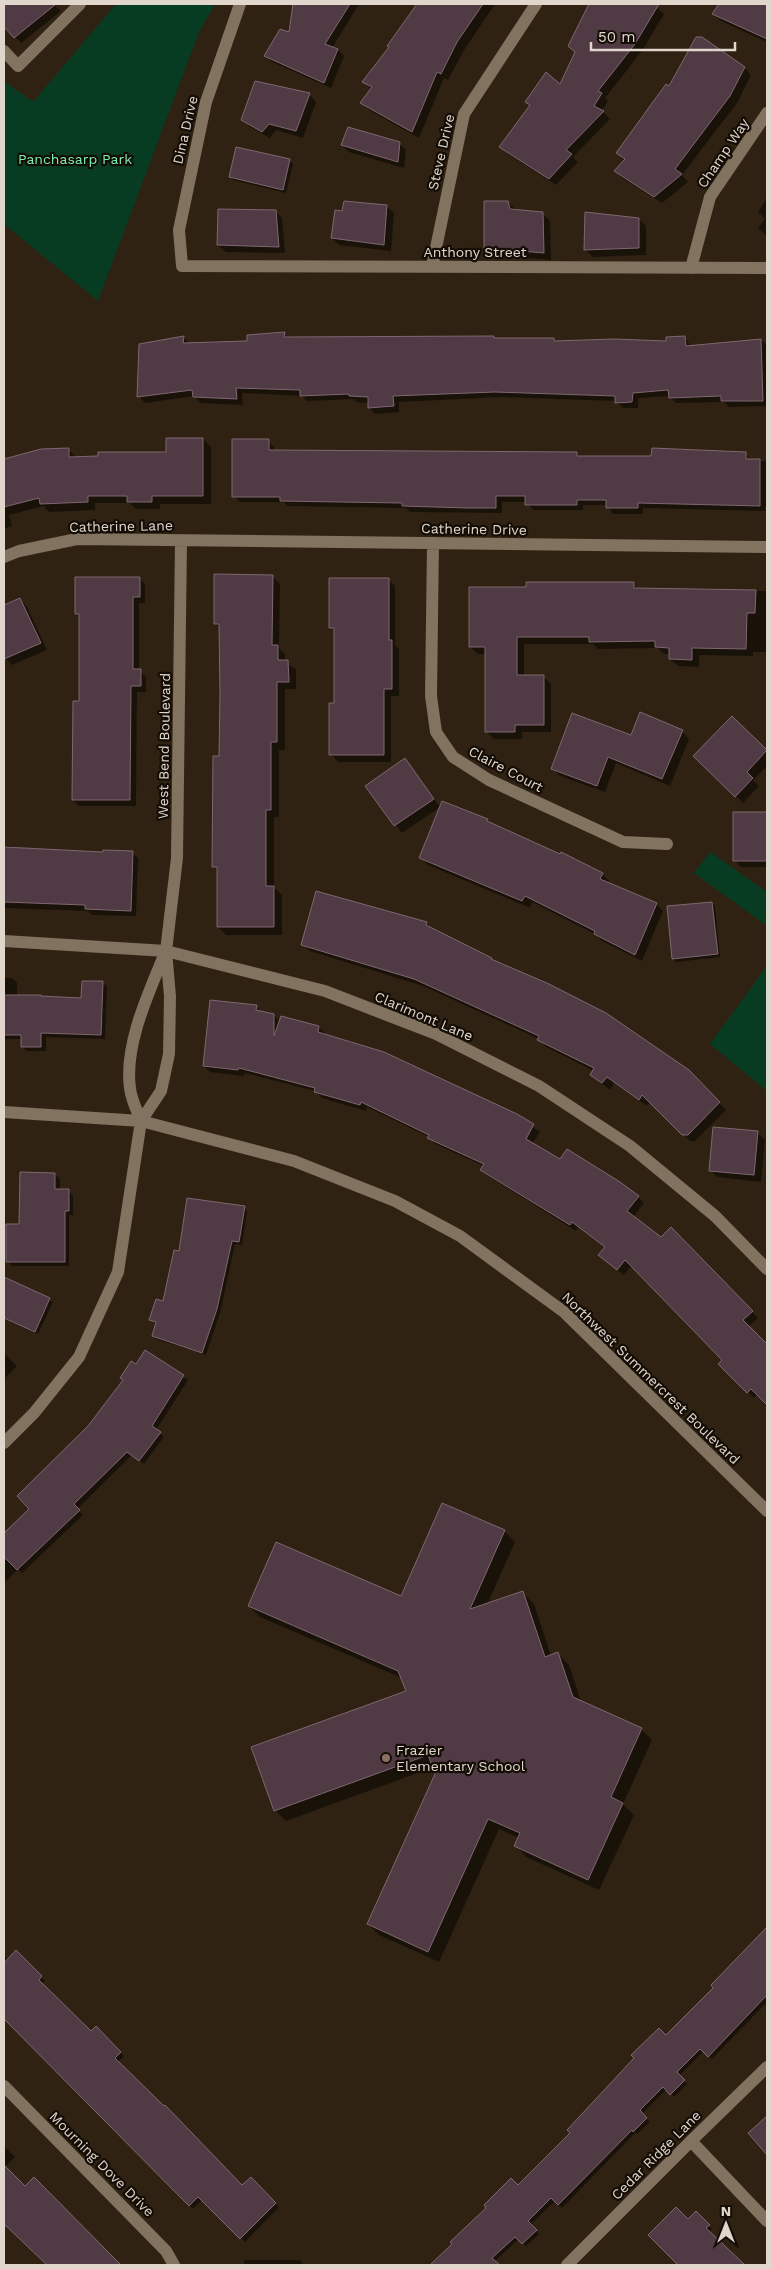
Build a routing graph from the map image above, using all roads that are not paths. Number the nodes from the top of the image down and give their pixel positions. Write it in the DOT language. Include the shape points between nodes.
graph roads {
  1 [pos="80,4"];
  2 [pos="240,4"];
  3 [pos="536,4"];
  4 [pos="4,51"];
  5 [pos="767,113"];
  6 [pos="182,266"];
  7 [pos="432,267"];
  8 [pos="691,268"];
  9 [pos="767,268"];
  10 [pos="181,541"];
  11 [pos="433,543"];
  12 [pos="767,547"];
  13 [pos="4,557"];
  14 [pos="667,844"];
  15 [pos="4,941"];
  16 [pos="166,951"];
  17 [pos="4,1112"];
  18 [pos="141,1121"];
  19 [pos="767,1269"];
  20 [pos="4,1443"];
  21 [pos="767,1511"];
  22 [pos="767,2068"];
  23 [pos="4,2086"];
  24 [pos="691,2141"];
  25 [pos="767,2222"];
  26 [pos="174,2265"];
  27 [pos="566,2265"];
  1 -- 4 [label="street" via="18,66"];
  2 -- 6 [label="street, Dina Drive" via="206,102 179,230"];
  3 -- 7 [label="street, Steve Drive" via="464,114"];
  5 -- 8 [label="street, Champ Way" via="710,197"];
  6 -- 7 [label="street, Anthony Street"];
  7 -- 8 [label="street, Anthony Street"];
  8 -- 9 [label="street, Anthony Street"];
  10 -- 11 [label="street, Catherine Drive"];
  10 -- 13 [label="street, Catherine Lane" via="78,539"];
  10 -- 16 [label="street, West Bend Boulevard" via="178,858"];
  11 -- 12 [label="street, Catherine Drive"];
  11 -- 14 [label="street, Claire Court" via="431,696 436,732 453,757 489,780 623,842"];
  15 -- 16 [label="street, Clarimont Lane"];
  16 -- 18 [label="street, West Bend Boulevard" via="170,996 169,1054 161,1091"];
  16 -- 18 [label="street, West Bend Boulevard" via="142,1012 131,1055 130,1088"];
  16 -- 19 [label="street, Clarimont Lane" via="325,991 436,1034 539,1086 630,1146 715,1216"];
  17 -- 18 [label="street, Northwest Summercrest Boulevard"];
  18 -- 20 [label="street, West Bend Boulevard" via="118,1272 79,1357 34,1413"];
  18 -- 21 [label="street, Northwest Summercrest Boulevard" via="294,1161 395,1202 460,1236 564,1312"];
  22 -- 24 [label="street, Cedar Ridge Lane"];
  23 -- 26 [label="street, Mourning Dove Drive" via="166,2250"];
  24 -- 25 [label="street"];
  24 -- 27 [label="street, Cedar Ridge Lane"];
}
